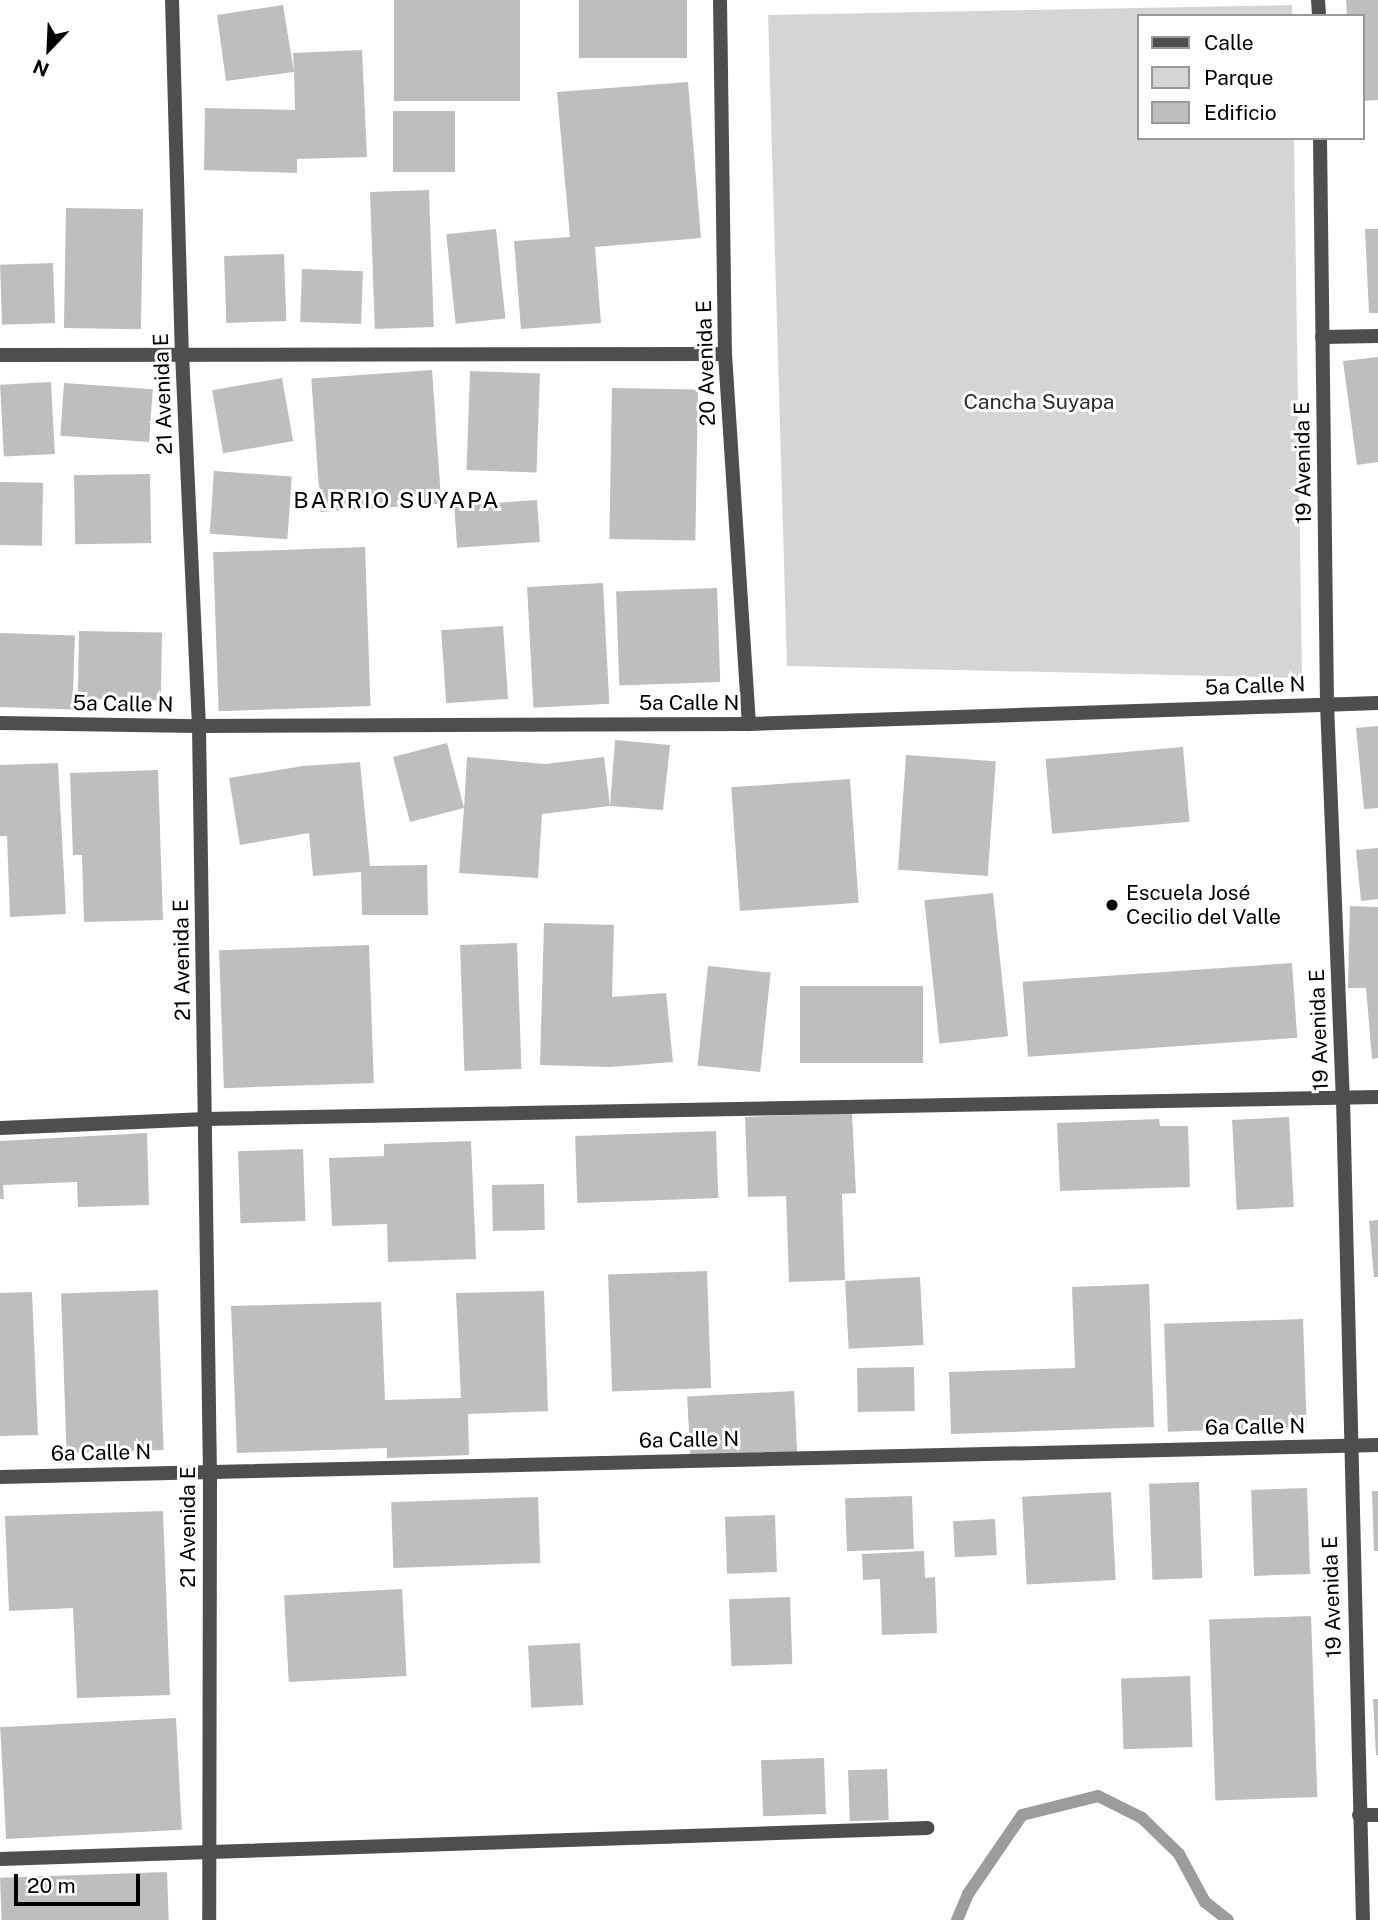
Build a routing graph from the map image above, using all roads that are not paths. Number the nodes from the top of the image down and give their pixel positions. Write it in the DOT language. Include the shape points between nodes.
graph roads {
  1 [pos="172,0"];
  2 [pos="720,0"];
  3 [pos="1320,140"];
  4 [pos="1378,335"];
  5 [pos="1322,337"];
  6 [pos="182,353"];
  7 [pos="725,354"];
  8 [pos="0,355"];
  9 [pos="1378,703"];
  10 [pos="1327,704"];
  11 [pos="0,723"];
  12 [pos="749,724"];
  13 [pos="199,726"];
  14 [pos="1378,1097"];
  15 [pos="1343,1098"];
  16 [pos="206,1119"];
  17 [pos="0,1128"];
  18 [pos="1378,1445"];
  19 [pos="1349,1446"];
  20 [pos="209,1472"];
  21 [pos="0,1477"];
  22 [pos="1359,1815"];
  23 [pos="1378,1815"];
  24 [pos="927,1828"];
  25 [pos="207,1853"];
  26 [pos="0,1859"];
  27 [pos="1362,1914"];
  28 [pos="209,1920"];
  1 -- 6 [label="street, 21 Avenida E"];
  2 -- 7 [label="street, 20 Avenida E"];
  3 -- 5 [label="street, 19 Avenida E"];
  4 -- 5 [label="street"];
  5 -- 10 [label="street, 19 Avenida E"];
  6 -- 7 [label="street"];
  6 -- 8 [label="street"];
  6 -- 13 [label="street, 21 Avenida E"];
  7 -- 12 [label="street, 20 Avenida E"];
  9 -- 10 [label="street, 5a Calle N"];
  10 -- 12 [label="street, 5a Calle N"];
  10 -- 15 [label="street, 19 Avenida E"];
  11 -- 13 [label="street, 5a Calle N"];
  12 -- 13 [label="street, 5a Calle N"];
  13 -- 16 [label="street, 21 Avenida E"];
  14 -- 15 [label="street"];
  15 -- 16 [label="street"];
  15 -- 19 [label="street, 19 Avenida E"];
  16 -- 17 [label="street"];
  16 -- 20 [label="street, 21 Avenida E"];
  18 -- 19 [label="street, 6a Calle N"];
  19 -- 20 [label="street, 6a Calle N"];
  19 -- 22 [label="street, 19 Avenida E"];
  20 -- 21 [label="street, 6a Calle N"];
  20 -- 25 [label="street, 21 Avenida E"];
  22 -- 23 [label="street"];
  22 -- 27 [label="street, 19 Avenida E"];
  24 -- 25 [label="street"];
  25 -- 26 [label="street"];
  25 -- 28 [label="street, 21 Avenida E"];
}
